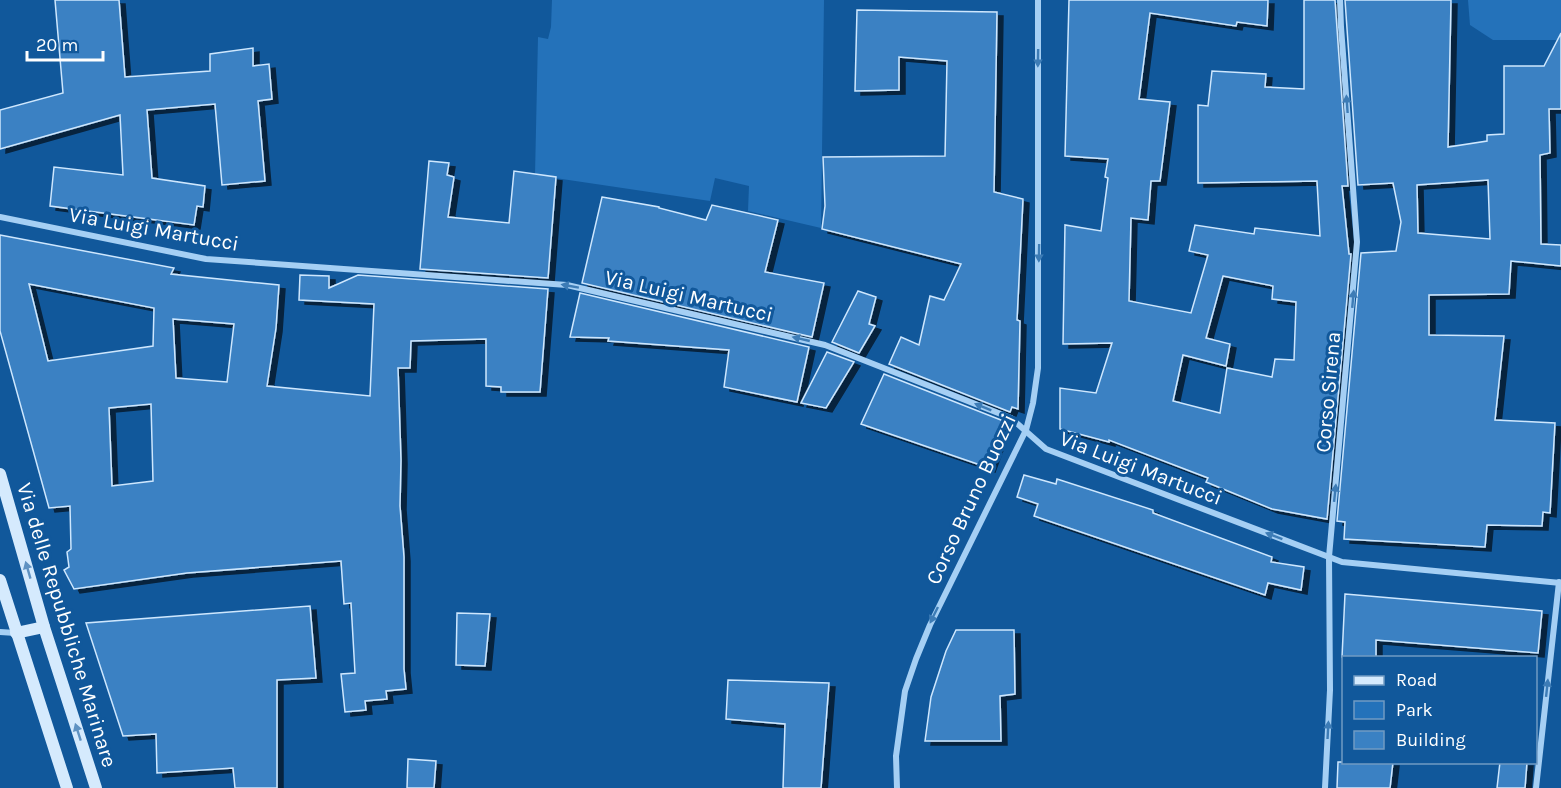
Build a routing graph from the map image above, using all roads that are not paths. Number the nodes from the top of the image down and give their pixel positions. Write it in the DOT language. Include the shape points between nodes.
graph roads {
  1 [pos="1038,0"];
  2 [pos="1340,0"];
  3 [pos="0,217"];
  4 [pos="1026,430"];
  5 [pos="0,474"];
  6 [pos="1329,557"];
  7 [pos="0,579"];
  8 [pos="1560,582"];
  9 [pos="44,627"];
  10 [pos="0,632"];
  11 [pos="16,633"];
  12 [pos="66,788"];
  13 [pos="96,788"];
  14 [pos="897,788"];
  15 [pos="1325,788"];
  16 [pos="1536,788"];
  1 -- 4 [label="street, Corso Bruno Buozzi, one-way" via="1038,368"];
  6 -- 2 [label="street, Corso Sirena, one-way" via="1358,242"];
  4 -- 3 [label="street, Via Luigi Martucci, one-way" via="1011,418 825,345 567,285 206,259"];
  6 -- 4 [label="street, Via Luigi Martucci, one-way" via="1046,449"];
  4 -- 14 [label="street, Corso Bruno Buozzi, one-way" via="916,659 905,690 896,756"];
  9 -- 5 [label="main road, Via delle Repubbliche Marinare, one-way"];
  6 -- 8 [label="street, Via Luigi Martucci" via="1355,565"];
  15 -- 6 [label="street, Corso Sirena, one-way" via="1330,690"];
  7 -- 11 [label="main road"];
  16 -- 8 [label="street, one-way"];
  9 -- 11 [label="main road"];
  13 -- 9 [label="main road, Via delle Repubbliche Marinare, one-way"];
  10 -- 11 [label="street"];
  11 -- 12 [label="main road"];
}
